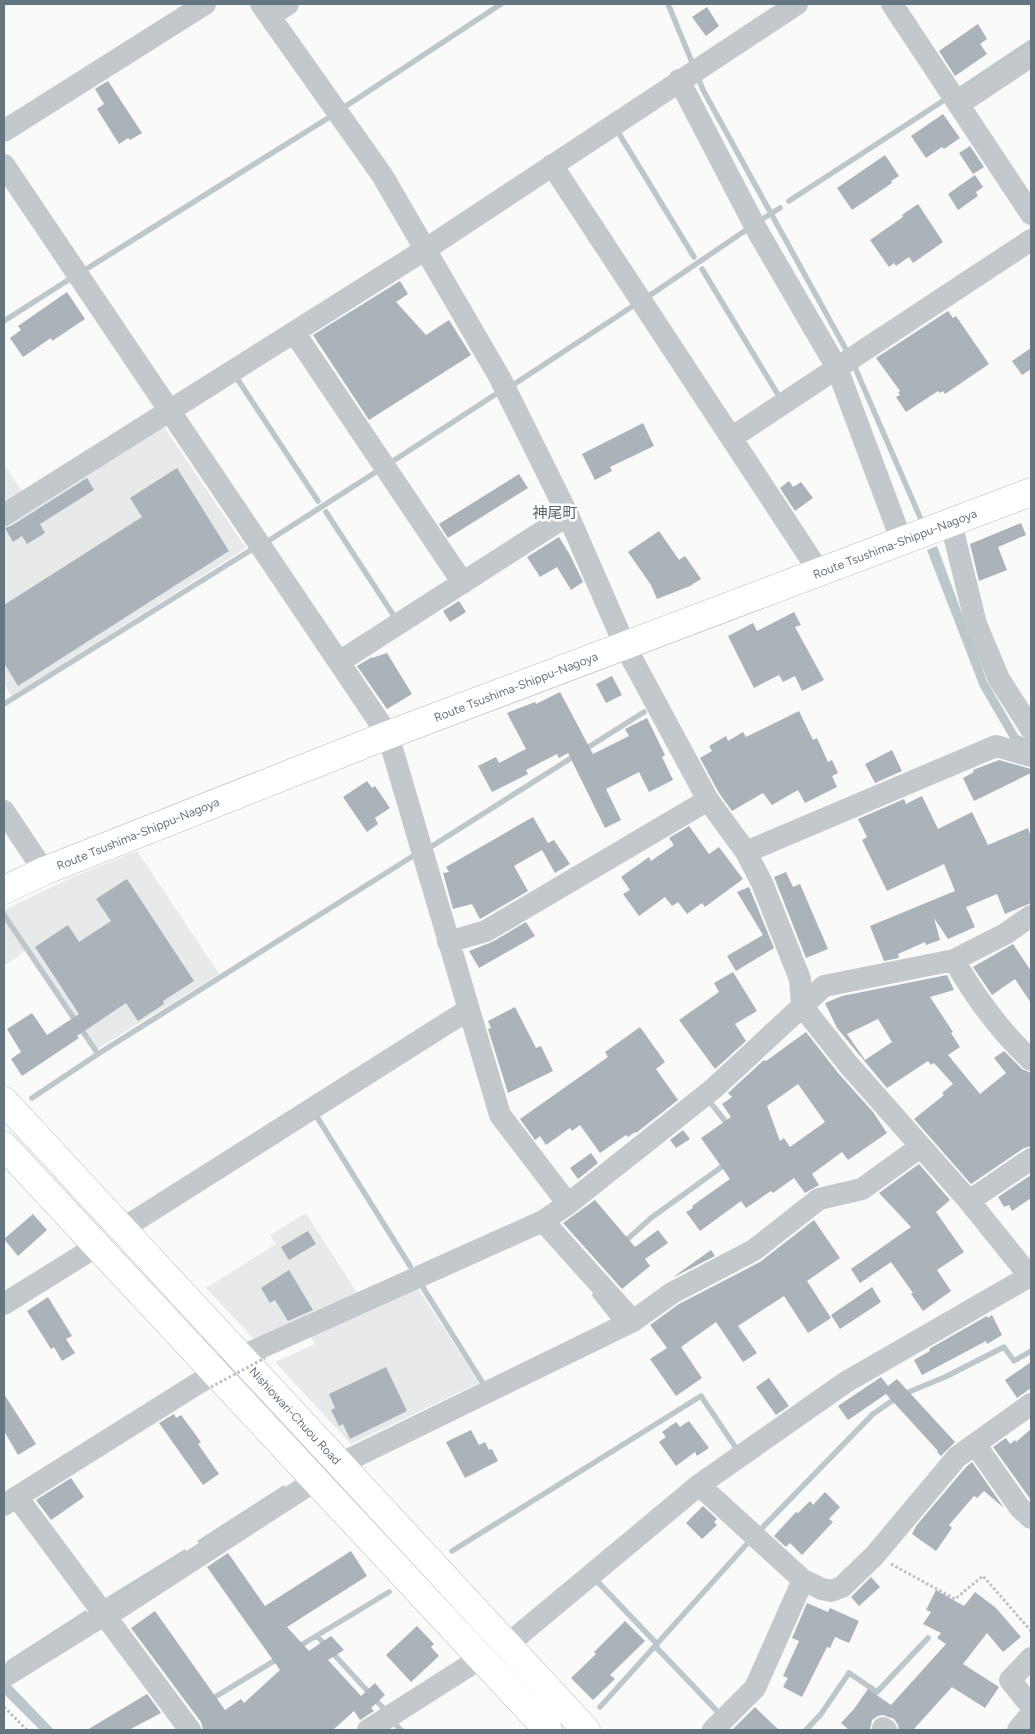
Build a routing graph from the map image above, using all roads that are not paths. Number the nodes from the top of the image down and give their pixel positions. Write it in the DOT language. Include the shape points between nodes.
graph roads {
  1 [pos="205,4"];
  2 [pos="288,4"];
  3 [pos="797,4"];
  4 [pos="892,4"];
  5 [pos="265,10"];
  6 [pos="1031,56"];
  7 [pos="689,74"];
  8 [pos="954,97"];
  9 [pos="4,131"];
  10 [pos="4,165"];
  11 [pos="552,165"];
  12 [pos="1031,214"];
  13 [pos="1031,240"];
  14 [pos="426,249"];
  15 [pos="294,332"];
  16 [pos="845,362"];
  17 [pos="170,410"];
  18 [pos="731,438"];
  19 [pos="1031,492"];
  20 [pos="4,515"];
  21 [pos="568,515"];
  22 [pos="925,533"];
  23 [pos="820,573"];
  24 [pos="464,583"];
  25 [pos="625,646"];
  26 [pos="339,662"];
  27 [pos="1031,729"];
  28 [pos="388,735"];
  29 [pos="1031,756"];
  30 [pos="708,800"];
  31 [pos="4,811"];
  32 [pos="746,852"];
  33 [pos="44,871"];
  34 [pos="4,890"];
  35 [pos="1031,916"];
  36 [pos="448,942"];
  37 [pos="954,960"];
  38 [pos="802,1006"];
  39 [pos="468,1010"];
  40 [pos="1031,1060"];
  41 [pos="4,1101"];
  42 [pos="4,1146"];
  43 [pos="920,1147"];
  44 [pos="1031,1159"];
  45 [pos="969,1201"];
  46 [pos="568,1204"];
  47 [pos="543,1221"];
  48 [pos="122,1229"];
  49 [pos="97,1246"];
  50 [pos="1030,1277"];
  51 [pos="4,1304"];
  52 [pos="633,1321"];
  53 [pos="253,1357"];
  54 [pos="213,1380"];
  55 [pos="1031,1404"];
  56 [pos="975,1444"];
  57 [pos="340,1464"];
  58 [pos="316,1480"];
  59 [pos="699,1485"];
  60 [pos="10,1501"];
  61 [pos="1031,1518"];
  62 [pos="803,1580"];
  63 [pos="104,1616"];
  64 [pos="507,1645"];
  65 [pos="481,1658"];
  66 [pos="1031,1658"];
  67 [pos="4,1677"];
  68 [pos="1031,1706"];
  69 [pos="1031,1714"];
  70 [pos="190,1730"];
  71 [pos="368,1730"];
  72 [pos="548,1730"];
  73 [pos="586,1730"];
  74 [pos="713,1730"];
  75 [pos="1018,1730"];
  1 -- 9 [label="street"];
  2 -- 5 [label="street"];
  3 -- 7 [label="street"];
  4 -- 8 [label="street"];
  5 -- 14 [label="street" via="382,175"];
  6 -- 8 [label="street"];
  7 -- 11 [label="street"];
  7 -- 16 [label="street" via="758,232"];
  8 -- 12 [label="street"];
  10 -- 17 [label="street"];
  11 -- 14 [label="street"];
  11 -- 18 [label="street"];
  13 -- 16 [label="street"];
  14 -- 15 [label="street"];
  14 -- 21 [label="street" via="500,378"];
  15 -- 17 [label="street"];
  15 -- 24 [label="street"];
  16 -- 18 [label="street"];
  16 -- 22 [label="street"];
  17 -- 20 [label="street"];
  17 -- 26 [label="street"];
  18 -- 23 [label="street"];
  19 -- 22 [label="main road, Route Tsushima-Shippu-Nagoya"];
  21 -- 24 [label="street"];
  21 -- 25 [label="street"];
  22 -- 23 [label="main road, Route Tsushima-Shippu-Nagoya"];
  22 -- 27 [label="street" via="976,624 999,678"];
  23 -- 25 [label="main road, Route Tsushima-Shippu-Nagoya"];
  24 -- 26 [label="street"];
  25 -- 28 [label="main road, Route Tsushima-Shippu-Nagoya"];
  25 -- 30 [label="street"];
  26 -- 28 [label="street"];
  28 -- 33 [label="main road, Route Tsushima-Shippu-Nagoya"];
  28 -- 36 [label="street"];
  29 -- 32 [label="street" via="996,746"];
  30 -- 32 [label="street"];
  30 -- 36 [label="street" via="486,931"];
  31 -- 33 [label="street"];
  32 -- 38 [label="street" via="762,883 800,979"];
  33 -- 34 [label="main road, Route Tsushima-Shippu-Nagoya"];
  35 -- 37 [label="street" via="1005,934"];
  36 -- 39 [label="street"];
  37 -- 38 [label="street" via="824,986"];
  37 -- 40 [label="street" via="970,988"];
  38 -- 43 [label="street"];
  38 -- 46 [label="street" via="713,1089"];
  39 -- 46 [label="street" via="500,1115"];
  39 -- 48 [label="street"];
  41 -- 48 [label="main road, Nishiowari-Chuou Road"];
  42 -- 49 [label="main road"];
  43 -- 45 [label="street"];
  43 -- 52 [label="street" via="862,1190 820,1199 754,1250 672,1293"];
  44 -- 45 [label="street"];
  45 -- 50 [label="street"];
  46 -- 47 [label="street"];
  47 -- 52 [label="street"];
  47 -- 53 [label="street"];
  48 -- 53 [label="main road, Nishiowari-Chuou Road"];
  49 -- 51 [label="street"];
  49 -- 54 [label="main road"];
  50 -- 59 [label="street" via="846,1382"];
  52 -- 57 [label="street"];
  53 -- 54 [label="street"];
  53 -- 57 [label="main road, Nishiowari-Chuou Road"];
  54 -- 58 [label="main road"];
  54 -- 60 [label="street"];
  55 -- 56 [label="street"];
  56 -- 61 [label="street" via="1020,1508"];
  56 -- 62 [label="street" via="957,1457 874,1555 842,1587 831,1591"];
  57 -- 64 [label="main road, Nishiowari-Chuou Road"];
  58 -- 63 [label="street"];
  58 -- 65 [label="main road"];
  59 -- 62 [label="street"];
  59 -- 64 [label="street"];
  60 -- 63 [label="street"];
  62 -- 74 [label="street" via="755,1688"];
  63 -- 67 [label="street"];
  63 -- 70 [label="street"];
  64 -- 73 [label="main road, Nishiowari-Chuou Road"];
  65 -- 71 [label="street"];
  65 -- 72 [label="main road"];
  66 -- 68 [label="street" via="1010,1680"];
  69 -- 75 [label="street"];
}
